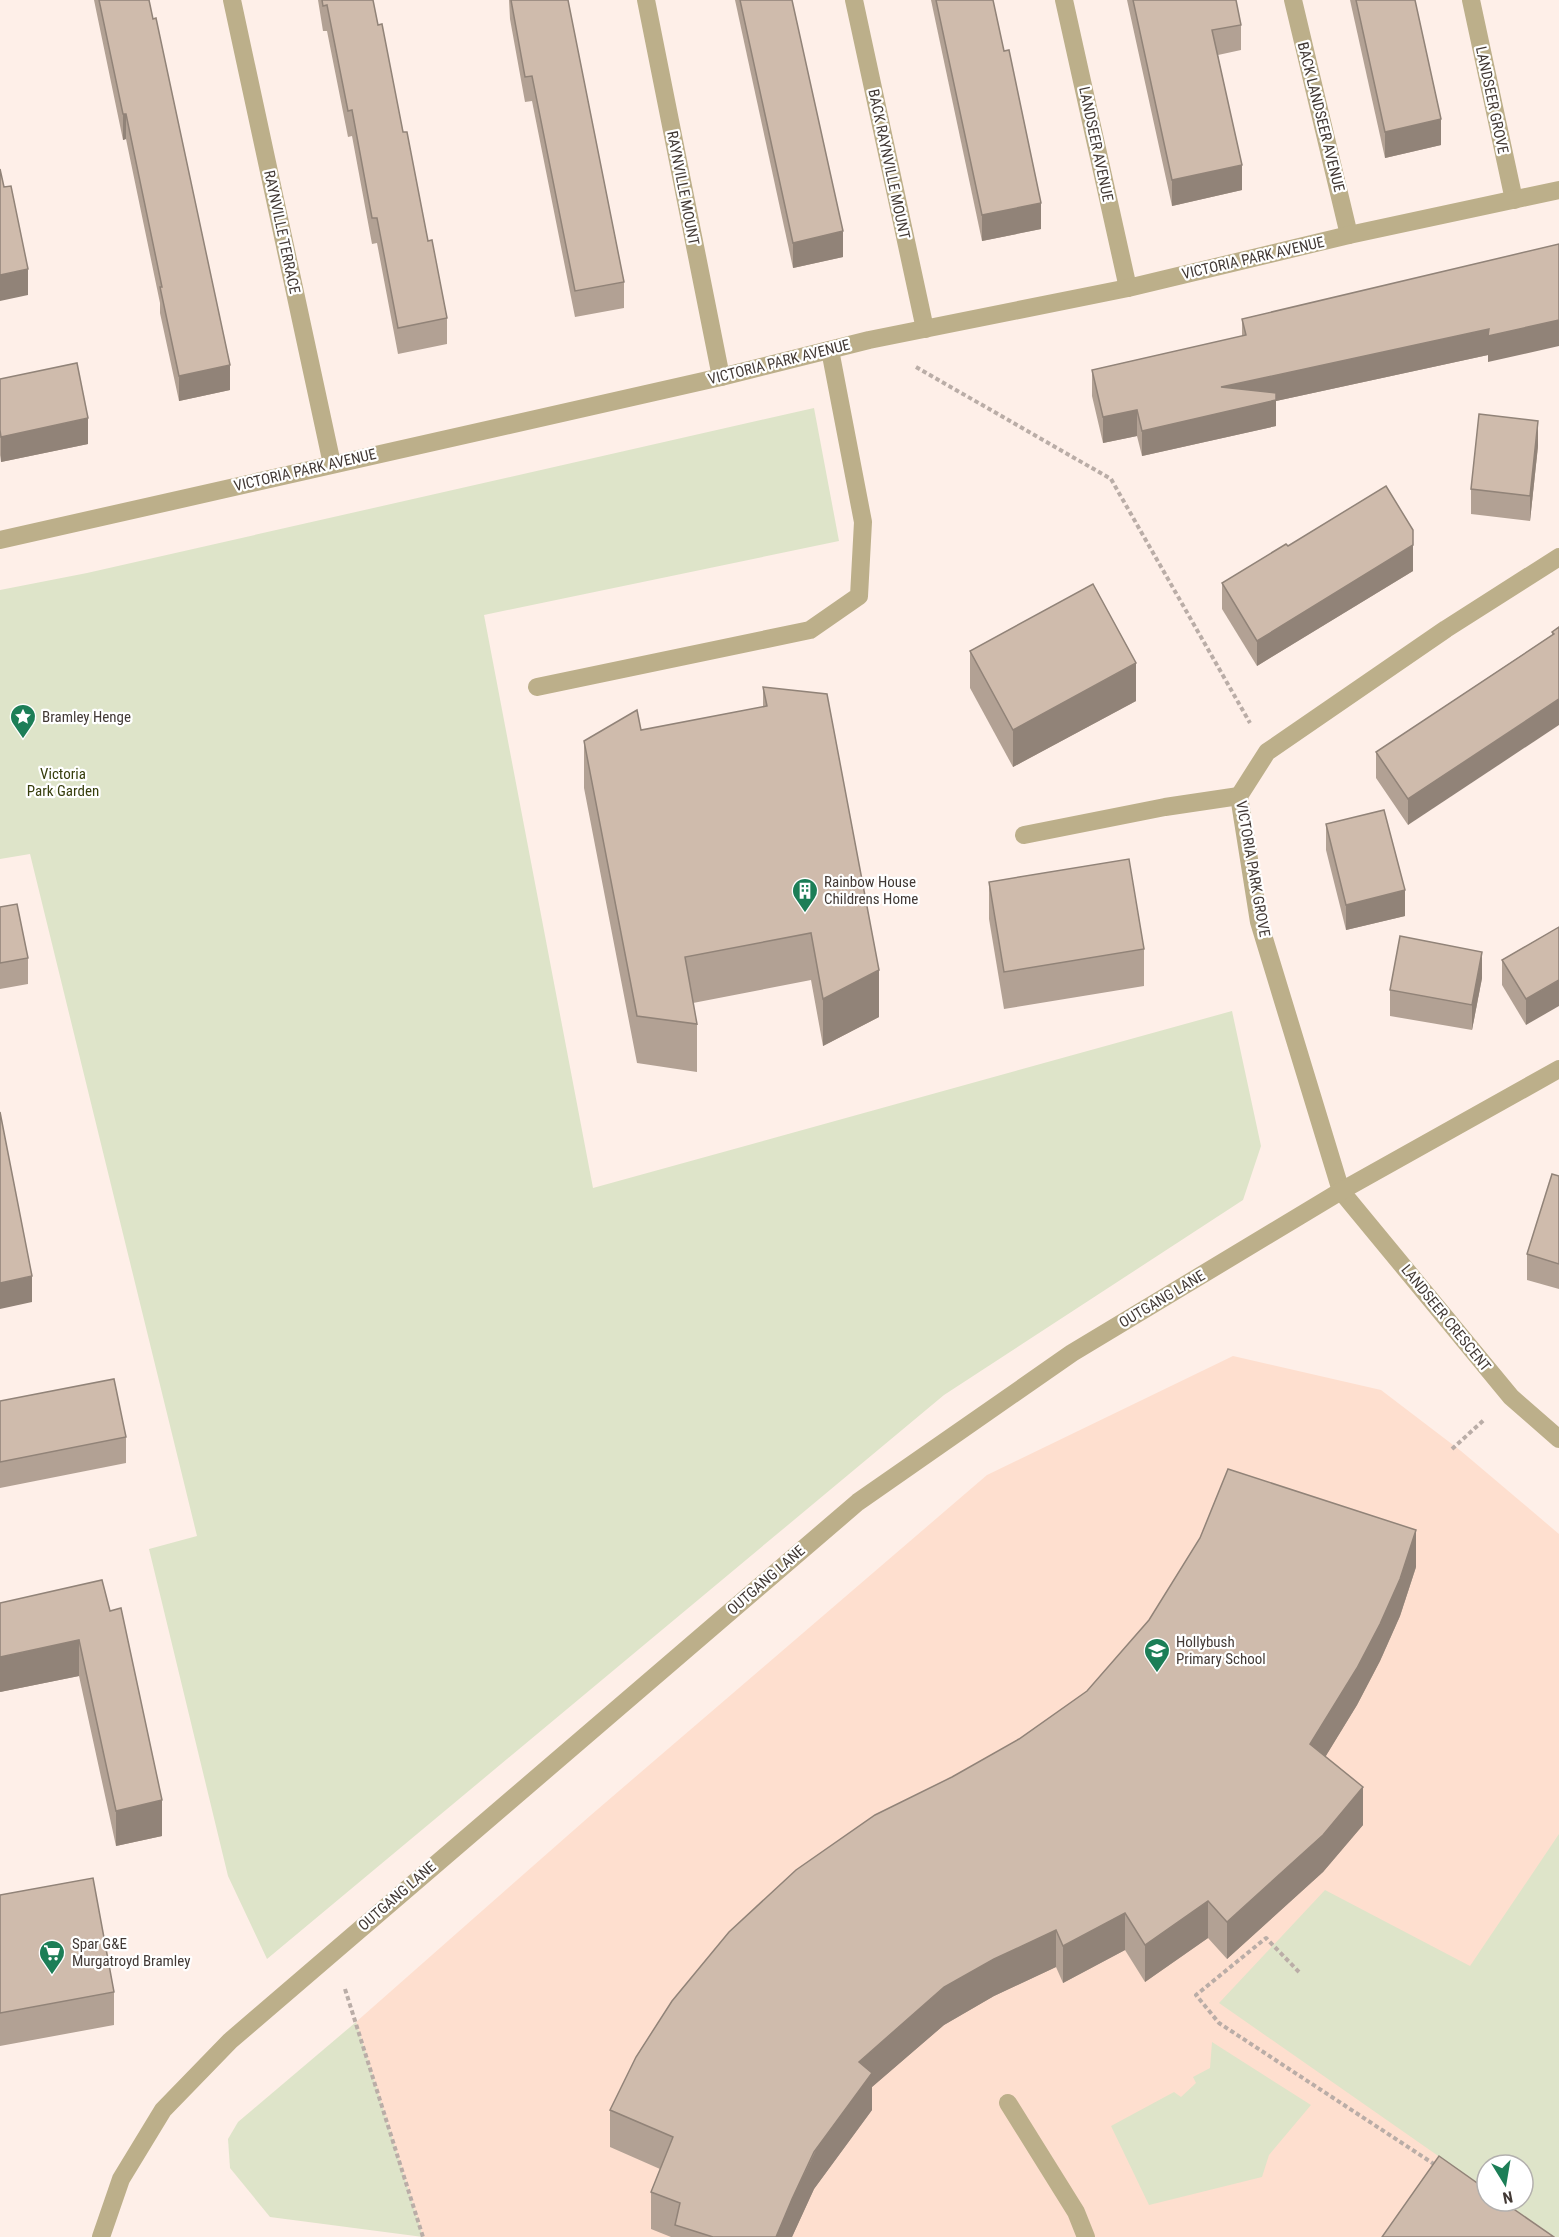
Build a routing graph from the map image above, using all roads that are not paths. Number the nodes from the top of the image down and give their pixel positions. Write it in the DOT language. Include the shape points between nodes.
graph roads {
  1 [pos="232,0"];
  2 [pos="646,0"];
  3 [pos="854,0"];
  4 [pos="1064,0"];
  5 [pos="1293,0"];
  6 [pos="1471,0"];
  7 [pos="1559,190"];
  8 [pos="1514,200"];
  9 [pos="1349,235"];
  10 [pos="1128,288"];
  11 [pos="925,329"];
  12 [pos="830,350"];
  13 [pos="721,377"];
  14 [pos="332,464"];
  15 [pos="0,540"];
  16 [pos="1559,557"];
  17 [pos="537,687"];
  18 [pos="1239,796"];
  19 [pos="1024,835"];
  20 [pos="1559,1069"];
  21 [pos="1341,1191"];
  22 [pos="1559,1439"];
  23 [pos="1008,2103"];
  24 [pos="101,2237"];
  25 [pos="1086,2237"];
  1 -- 14 [label="street, RAYNVILLE TERRACE"];
  2 -- 13 [label="street, RAYNVILLE MOUNT"];
  3 -- 11 [label="street, BACK RAYNVILLE MOUNT"];
  4 -- 10 [label="street, LANDSEER AVENUE"];
  5 -- 9 [label="street, BACK LANDSEER AVENUE"];
  6 -- 8 [label="street, LANDSEER GROVE"];
  7 -- 8 [label="street, VICTORIA PARK AVENUE"];
  8 -- 9 [label="street, VICTORIA PARK AVENUE"];
  9 -- 10 [label="street, VICTORIA PARK AVENUE"];
  10 -- 11 [label="street, VICTORIA PARK AVENUE"];
  11 -- 12 [label="street, VICTORIA PARK AVENUE"];
  12 -- 13 [label="street, VICTORIA PARK AVENUE"];
  12 -- 17 [label="street" via="863,522 859,596 810,630"];
  13 -- 14 [label="street, VICTORIA PARK AVENUE"];
  14 -- 15 [label="street, VICTORIA PARK AVENUE"];
  16 -- 18 [label="street, VICTORIA PARK GROVE" via="1267,752"];
  18 -- 19 [label="street"];
  18 -- 21 [label="street, VICTORIA PARK GROVE" via="1259,922"];
  20 -- 21 [label="street, OUTGANG LANE"];
  21 -- 22 [label="street, LANDSEER CRESCENT" via="1511,1397"];
  21 -- 24 [label="street, OUTGANG LANE" via="1072,1353 858,1502 230,2041 163,2110 121,2179"];
  23 -- 25 [label="street" via="1076,2212"];
}
